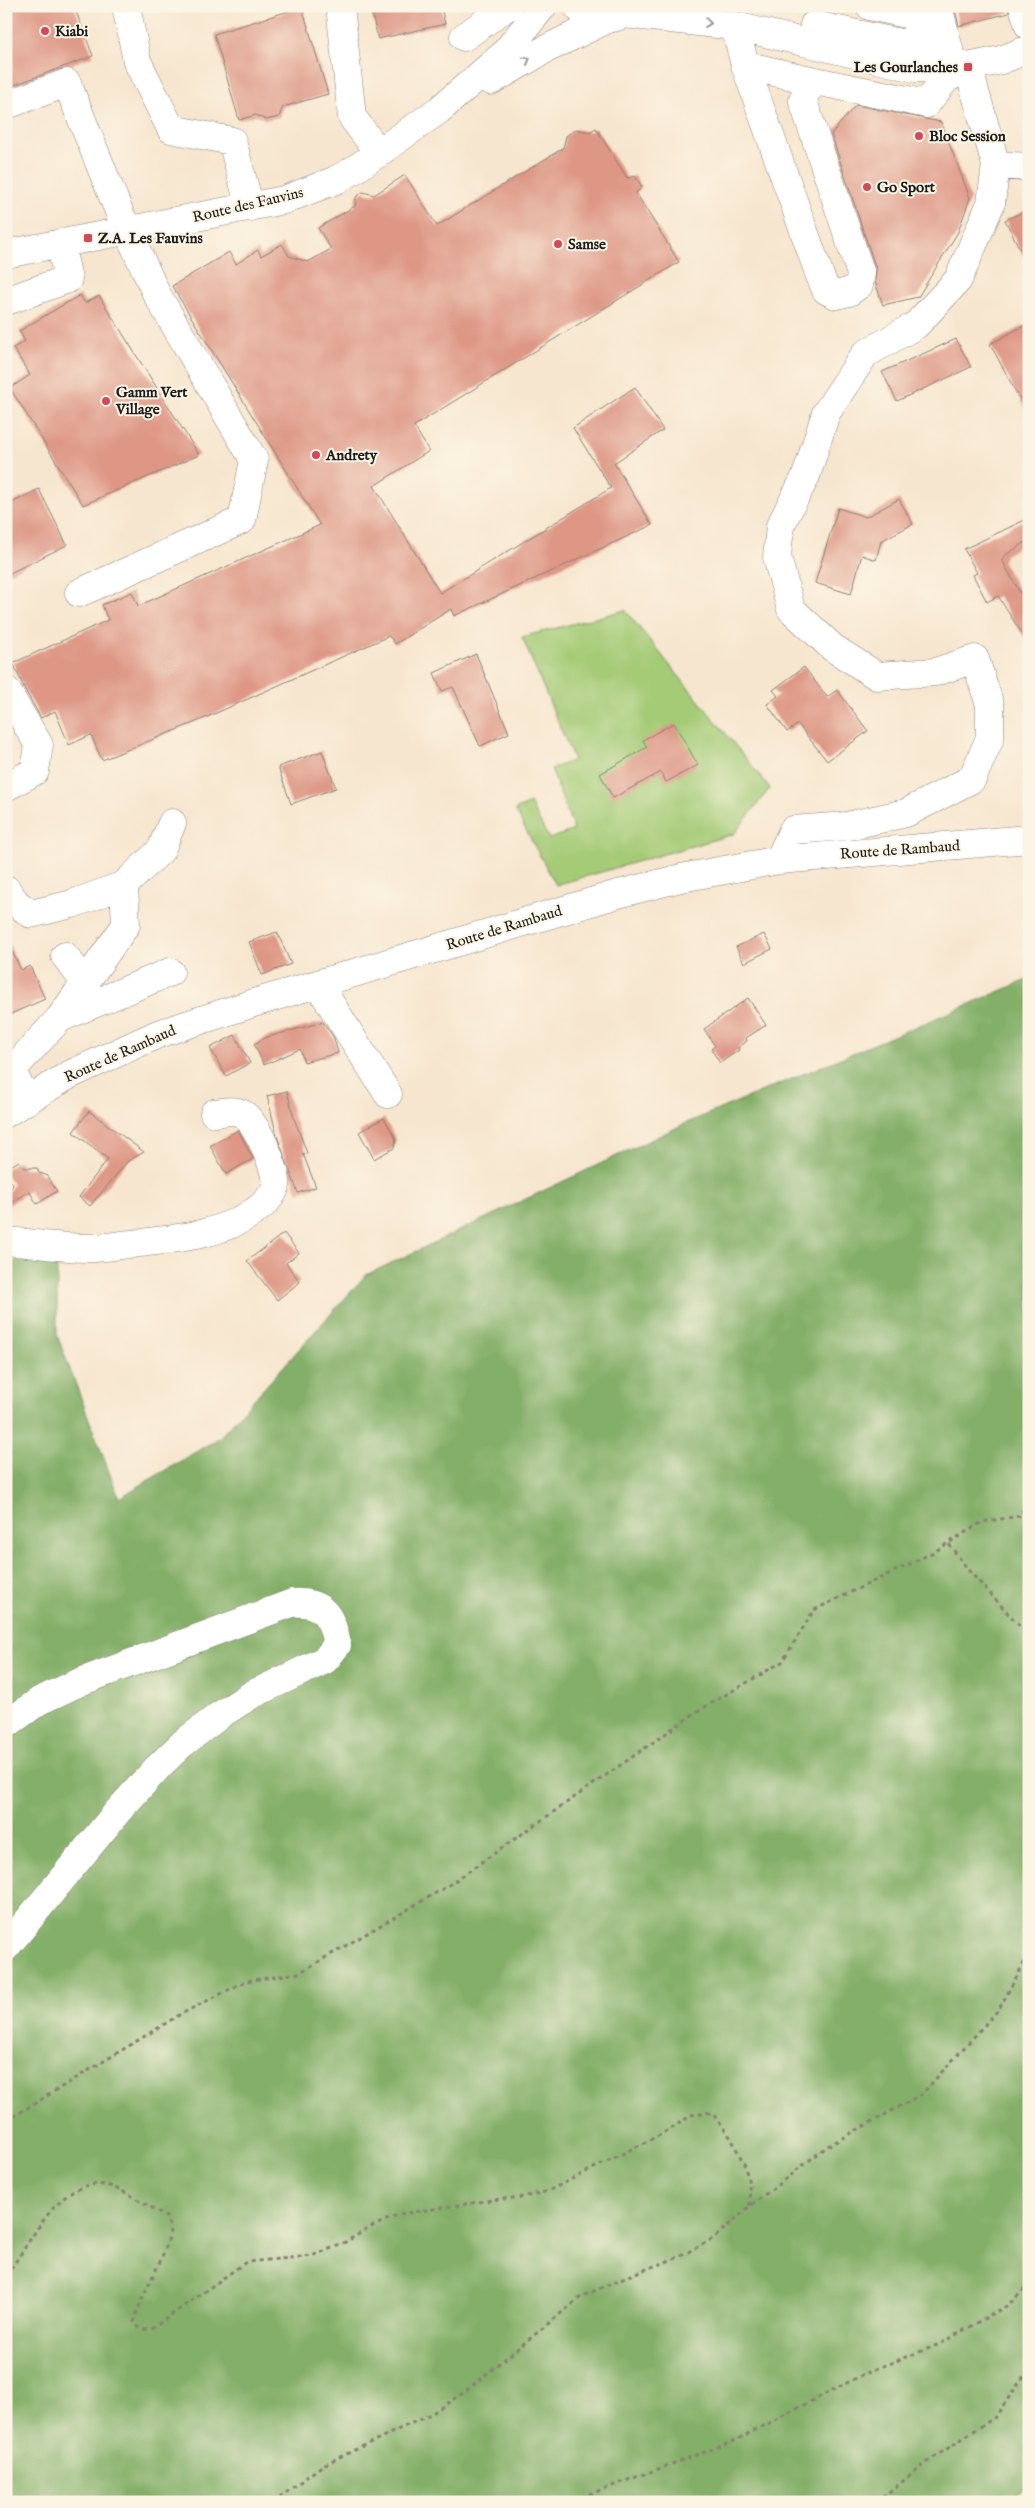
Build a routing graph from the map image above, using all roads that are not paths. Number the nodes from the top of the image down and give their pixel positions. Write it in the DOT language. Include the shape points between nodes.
graph roads {
  1 [pos="126,6"];
  2 [pos="340,6"];
  3 [pos="508,6"];
  4 [pos="543,6"];
  5 [pos="548,6"];
  6 [pos="577,6"];
  7 [pos="870,6"];
  8 [pos="1023,6"];
  9 [pos="923,9"];
  10 [pos="621,14"];
  11 [pos="728,16"];
  12 [pos="1029,26"];
  13 [pos="766,32"];
  14 [pos="464,36"];
  15 [pos="558,44"];
  16 [pos="919,47"];
  17 [pos="1029,49"];
  18 [pos="960,64"];
  19 [pos="745,65"];
  20 [pos="816,83"];
  21 [pos="6,105"];
  22 [pos="439,110"];
  23 [pos="379,153"];
  24 [pos="996,165"];
  25 [pos="1029,167"];
  26 [pos="250,207"];
  27 [pos="127,230"];
  28 [pos="60,243"];
  29 [pos="6,254"];
  30 [pos="6,301"];
  31 [pos="80,592"];
  32 [pos="6,690"];
  33 [pos="6,787"];
  34 [pos="172,822"];
  35 [pos="1029,839"];
  36 [pos="779,860"];
  37 [pos="124,884"];
  38 [pos="6,889"];
  39 [pos="65,956"];
  40 [pos="170,972"];
  41 [pos="85,982"];
  42 [pos="318,984"];
  43 [pos="60,1018"];
  44 [pos="388,1094"];
  45 [pos="17,1107"];
  46 [pos="214,1113"];
  47 [pos="6,1241"];
  48 [pos="6,1725"];
  49 [pos="6,1947"];
  1 -- 26 [label="street" via="137,61 171,129 232,141"];
  2 -- 23 [label="street" via="352,118"];
  3 -- 14 [label="street"];
  4 -- 22 [label="street, Route des Fauvins" via="504,54"];
  5 -- 15 [label="street"];
  6 -- 10 [label="street" via="597,20"];
  7 -- 9 [label="street"];
  8 -- 12 [label="street"];
  9 -- 16 [label="street"];
  9 -- 18 [label="street"];
  10 -- 11 [label="street, one-way"];
  10 -- 15 [label="street, Route des Fauvins"];
  11 -- 13 [label="street"];
  11 -- 16 [label="street"];
  11 -- 19 [label="street"];
  13 -- 16 [label="street" via="783,27 900,54 910,53"];
  13 -- 18 [label="street" via="915,68"];
  22 -- 15 [label="street, Route des Fauvins, one-way"];
  16 -- 18 [label="street"];
  17 -- 18 [label="street" via="1001,60"];
  18 -- 20 [label="street" via="926,104"];
  18 -- 24 [label="street"];
  19 -- 20 [label="street"];
  19 -- 20 [label="street" via="820,276 826,290 836,295 859,285 861,274 803,101 806,91"];
  21 -- 27 [label="street" via="67,83"];
  22 -- 23 [label="street, Route des Fauvins"];
  23 -- 26 [label="street, Route des Fauvins" via="328,184 284,200"];
  24 -- 25 [label="street"];
  24 -- 36 [label="street" via="991,203 958,280 916,325 865,354 826,414 806,476 780,526 776,556 791,608 833,648 877,676 935,672 975,659 990,704 990,738 972,778 906,813 846,826 793,830"];
  26 -- 27 [label="street, Route des Fauvins"];
  27 -- 28 [label="street, Route des Fauvins"];
  27 -- 31 [label="street" via="156,293 254,460 242,520"];
  28 -- 29 [label="street, Route des Fauvins"];
  28 -- 30 [label="street" via="68,279"];
  32 -- 33 [label="street" via="39,745 35,771"];
  34 -- 37 [label="street" via="161,850"];
  35 -- 36 [label="street, Route de Rambaud"];
  36 -- 42 [label="street, Route de Rambaud" via="681,878 627,892"];
  37 -- 38 [label="street" via="72,904 31,914"];
  37 -- 41 [label="street" via="126,924"];
  39 -- 41 [label="street"];
  40 -- 43 [label="street"];
  41 -- 43 [label="street"];
  42 -- 44 [label="street"];
  42 -- 45 [label="street, Route de Rambaud" via="158,1034 69,1075"];
  43 -- 45 [label="street" via="11,1071"];
  46 -- 47 [label="street" via="241,1112 250,1119 274,1172 276,1185 272,1194 255,1211 203,1234 146,1242 92,1248"];
  48 -- 49 [label="street" via="39,1701 80,1682 292,1603 308,1602 320,1608 329,1616 335,1634 336,1645 325,1660 251,1695 212,1721 158,1767"];
}
